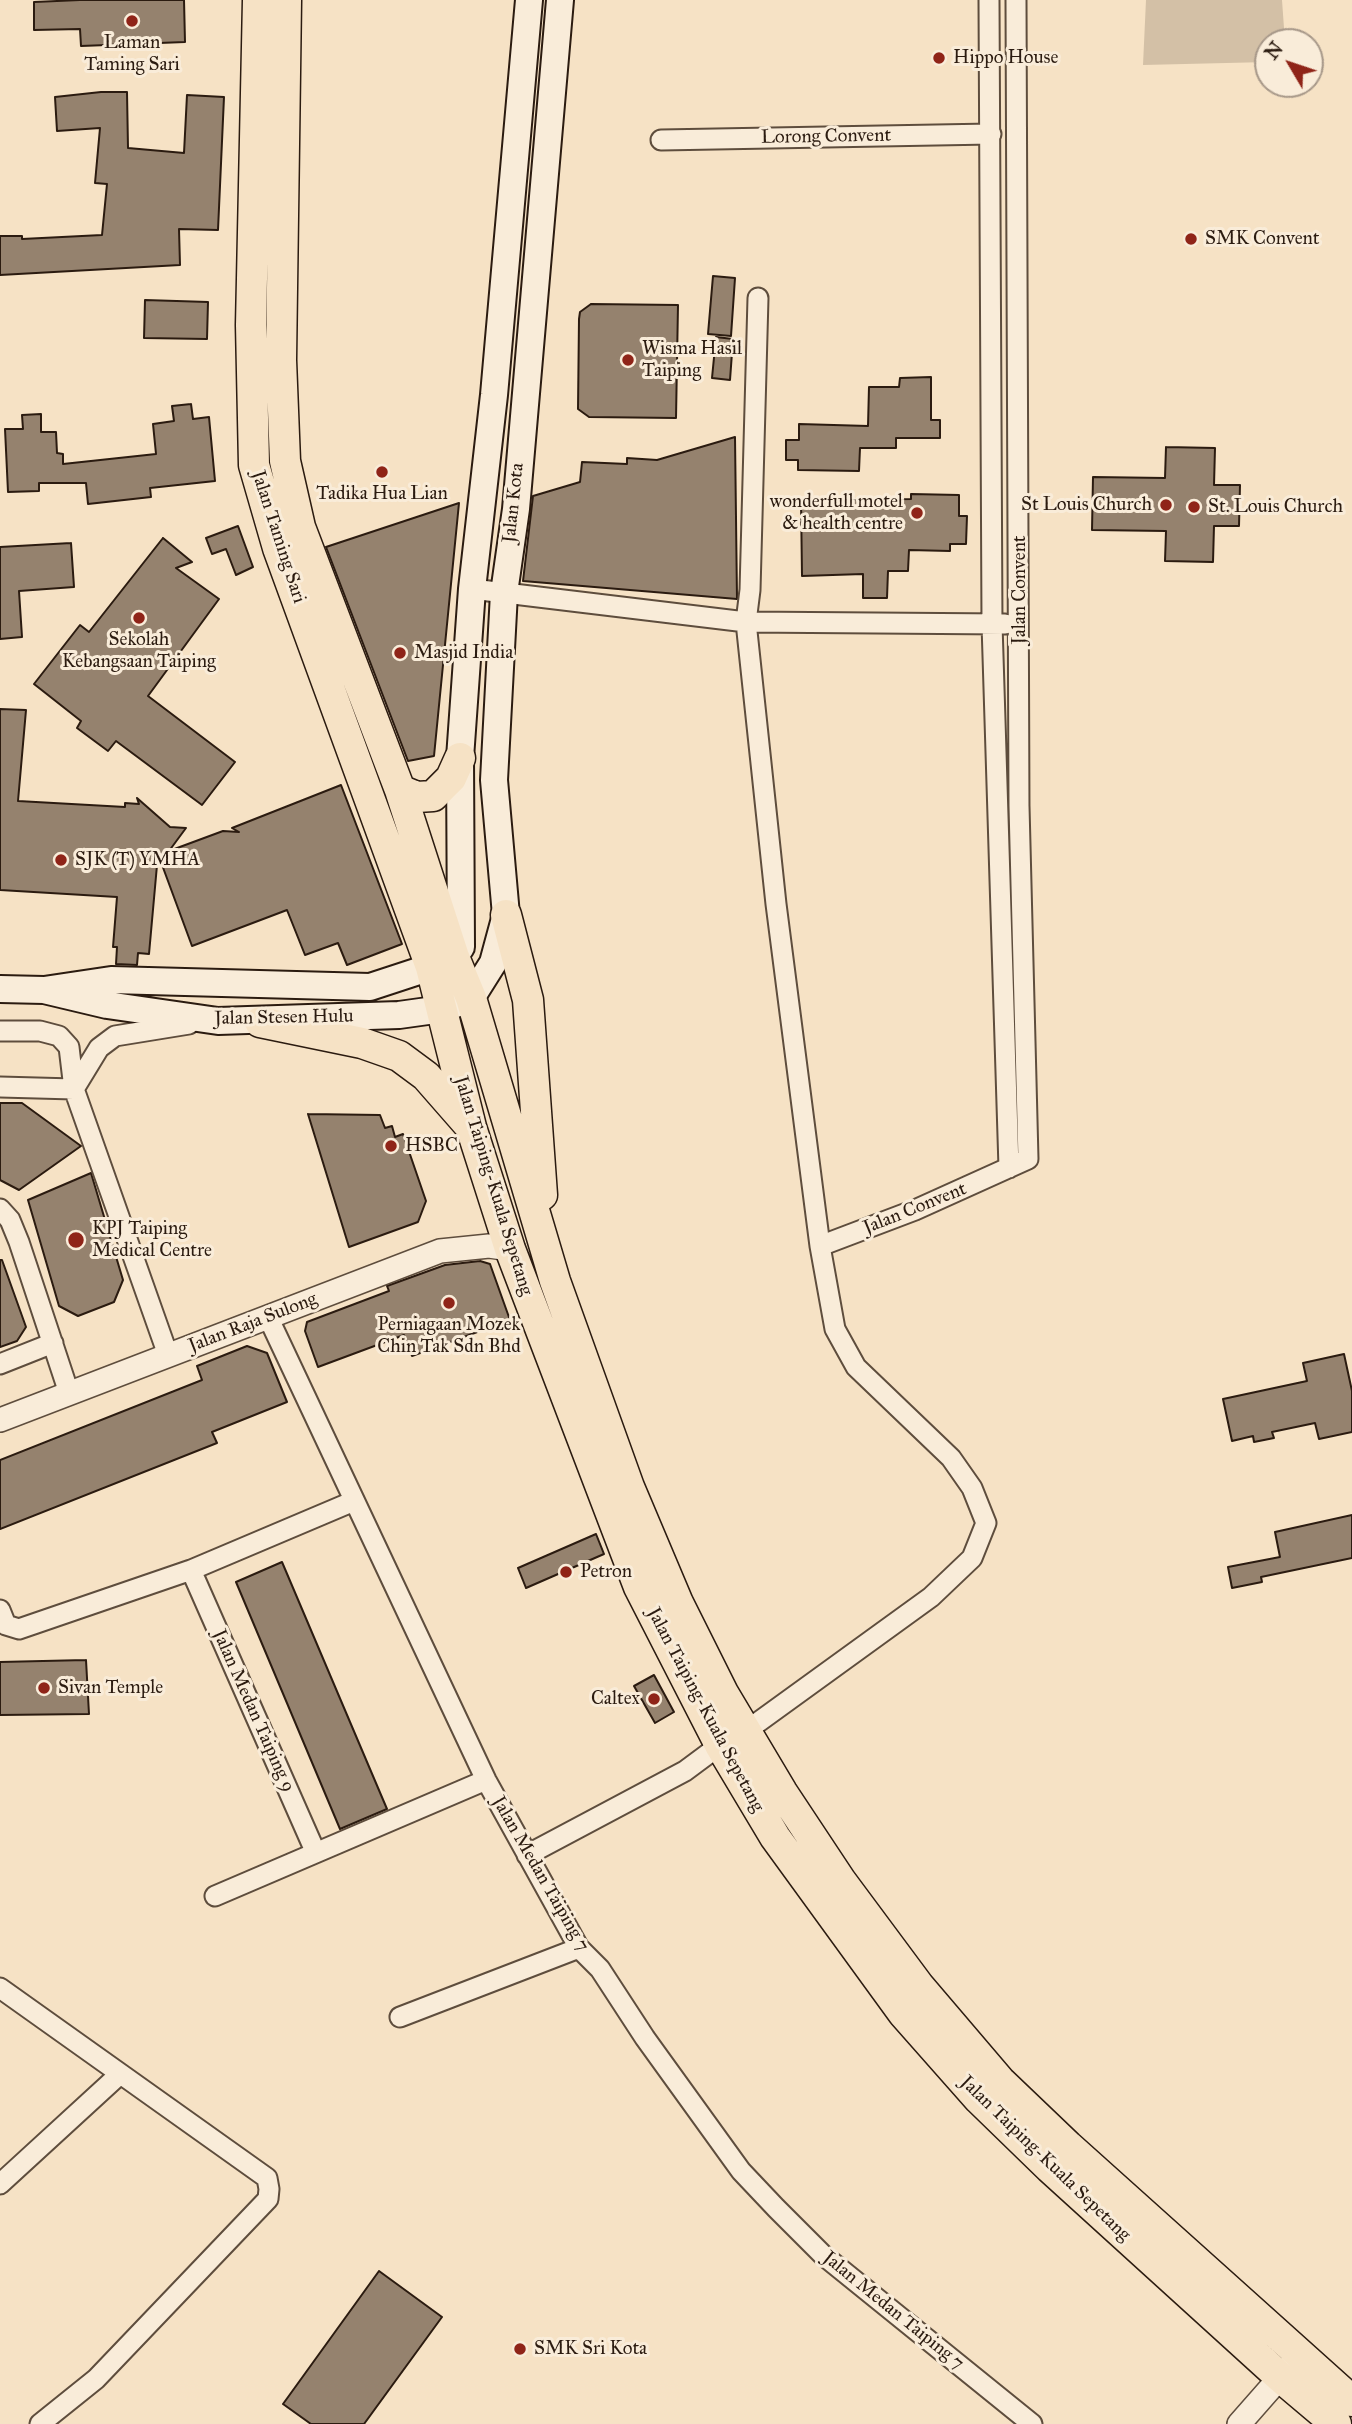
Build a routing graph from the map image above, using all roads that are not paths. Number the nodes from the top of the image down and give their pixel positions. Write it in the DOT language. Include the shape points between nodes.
graph roads {
  1 [pos="258,0"];
  2 [pos="286,0"];
  3 [pos="529,0"];
  4 [pos="560,0"];
  5 [pos="989,0"];
  6 [pos="1016,0"];
  7 [pos="991,134"];
  8 [pos="661,140"];
  9 [pos="758,298"];
  10 [pos="472,589"];
  11 [pos="504,593"];
  12 [pos="746,622"];
  13 [pos="992,624"];
  14 [pos="1020,624"];
  15 [pos="460,758"];
  16 [pos="400,790"];
  17 [pos="506,915"];
  18 [pos="443,962"];
  19 [pos="0,989"];
  20 [pos="44,990"];
  21 [pos="471,999"];
  22 [pos="442,1009"];
  23 [pos="218,1021"];
  24 [pos="260,1021"];
  25 [pos="0,1031"];
  26 [pos="0,1087"];
  27 [pos="74,1088"];
  28 [pos="471,1127"];
  29 [pos="1009,1168"];
  30 [pos="0,1209"];
  31 [pos="19,1242"];
  32 [pos="820,1247"];
  33 [pos="0,1249"];
  34 [pos="510,1249"];
  35 [pos="555,1281"];
  36 [pos="268,1317"];
  37 [pos="53,1343"];
  38 [pos="169,1355"];
  39 [pos="0,1364"];
  40 [pos="69,1393"];
  41 [pos="0,1420"];
  42 [pos="354,1502"];
  43 [pos="191,1570"];
  44 [pos="0,1610"];
  45 [pos="746,1731"];
  46 [pos="720,1745"];
  47 [pos="486,1780"];
  48 [pos="315,1851"];
  49 [pos="527,1855"];
  50 [pos="215,1896"];
  51 [pos="579,1948"];
  52 [pos="0,1988"];
  53 [pos="400,2017"];
  54 [pos="120,2074"];
  55 [pos="0,2184"];
  56 [pos="1290,2366"];
  57 [pos="1317,2390"];
  58 [pos="1352,2401"];
  59 [pos="40,2424"];
  60 [pos="1032,2424"];
  61 [pos="1238,2424"];
  62 [pos="1336,2424"];
  1 -- 18 [label="main road, Jalan Taming Sari" via="251,325 254,465 278,548"];
  2 -- 16 [label="main road, Jalan Taming Sari" via="281,360 285,460 300,527"];
  3 -- 10 [label="main road, Jalan Kota"];
  4 -- 11 [label="main road, Jalan Kota" via="516,509"];
  5 -- 7 [label="street, Jalan Convent"];
  6 -- 14 [label="street, Jalan Convent"];
  7 -- 8 [label="street, Lorong Convent"];
  7 -- 13 [label="street, Jalan Convent"];
  9 -- 12 [label="street"];
  10 -- 11 [label="street"];
  10 -- 15 [label="main road, Jalan Kota"];
  11 -- 12 [label="street"];
  11 -- 17 [label="main road, Jalan Kota" via="494,780"];
  12 -- 13 [label="street"];
  12 -- 32 [label="street"];
  13 -- 14 [label="street"];
  13 -- 29 [label="street, Jalan Convent"];
  14 -- 29 [label="street, Jalan Convent" via="1019,806 1028,1159"];
  15 -- 16 [label="main road" via="451,778 433,796 417,797"];
  15 -- 18 [label="main road, Jalan Kota" via="461,947"];
  16 -- 18 [label="main road, Jalan Taming Sari"];
  17 -- 21 [label="main road, Jalan Kota" via="494,963"];
  17 -- 35 [label="main road" via="528,1000 543,1204"];
  18 -- 20 [label="main road, Jalan Stesen Hulu" via="370,986 111,980"];
  18 -- 21 [label="main road, Jalan Taiping-Kuala Sepetang"];
  18 -- 22 [label="main road, Jalan Taiping-Kuala Sepetang"];
  19 -- 20 [label="main road, Jalan Stesen Hulu"];
  20 -- 23 [label="main road, Jalan Stesen Hulu"];
  21 -- 22 [label="main road, Jalan Stesen Hulu"];
  21 -- 35 [label="main road, Jalan Taiping-Kuala Sepetang"];
  22 -- 24 [label="main road, Jalan Stesen Hulu"];
  22 -- 28 [label="main road, Jalan Taiping-Kuala Sepetang"];
  23 -- 24 [label="main road, Jalan Stesen Hulu"];
  23 -- 27 [label="street" via="115,1036 99,1048"];
  24 -- 28 [label="main road" via="362,1042 399,1056 426,1076"];
  25 -- 27 [label="street" via="59,1036 69,1047"];
  26 -- 27 [label="street"];
  27 -- 38 [label="street"];
  28 -- 34 [label="main road, Jalan Taiping-Kuala Sepetang"];
  29 -- 32 [label="street, Jalan Convent"];
  30 -- 31 [label="street"];
  31 -- 33 [label="street"];
  31 -- 37 [label="street"];
  32 -- 45 [label="street" via="835,1329 856,1367 951,1458 972,1488 986,1523 972,1558 931,1597"];
  34 -- 36 [label="street, Jalan Raja Sulong" via="489,1246 440,1251"];
  34 -- 46 [label="main road, Jalan Taiping-Kuala Sepetang" via="633,1572"];
  35 -- 45 [label="main road, Jalan Taiping-Kuala Sepetang" via="629,1487 678,1603"];
  36 -- 38 [label="street, Jalan Raja Sulong"];
  36 -- 42 [label="street, Jalan Medan Taiping 7"];
  37 -- 39 [label="street"];
  37 -- 40 [label="street"];
  38 -- 40 [label="street, Jalan Raja Sulong"];
  40 -- 41 [label="street, Jalan Raja Sulong"];
  42 -- 43 [label="street"];
  42 -- 47 [label="street, Jalan Medan Taiping 7"];
  43 -- 44 [label="street" via="19,1629 6,1625"];
  43 -- 48 [label="street, Jalan Medan Taiping 9"];
  45 -- 56 [label="main road, Jalan Taiping-Kuala Sepetang" via="841,1881 919,1986 1000,2081"];
  46 -- 49 [label="street" via="685,1771"];
  46 -- 56 [label="main road, Jalan Taiping-Kuala Sepetang" via="837,1927 903,2013 979,2099 1050,2168"];
  47 -- 48 [label="street"];
  47 -- 49 [label="street, Jalan Medan Taiping 7"];
  48 -- 50 [label="street"];
  49 -- 51 [label="street, Jalan Medan Taiping 7"];
  51 -- 53 [label="street"];
  51 -- 60 [label="street, Jalan Medan Taiping 7" via="600,1969 741,2171 776,2208 822,2255"];
  52 -- 54 [label="street"];
  54 -- 55 [label="street"];
  54 -- 59 [label="street" via="267,2178 268,2199 96,2379"];
  56 -- 57 [label="main road, Jalan Taiping-Kuala Sepetang"];
  56 -- 61 [label="street"];
  57 -- 58 [label="main road, Jalan Taiping-Kuala Sepetang"];
  57 -- 62 [label="main road, Jalan Taiping-Kuala Sepetang"];
}
